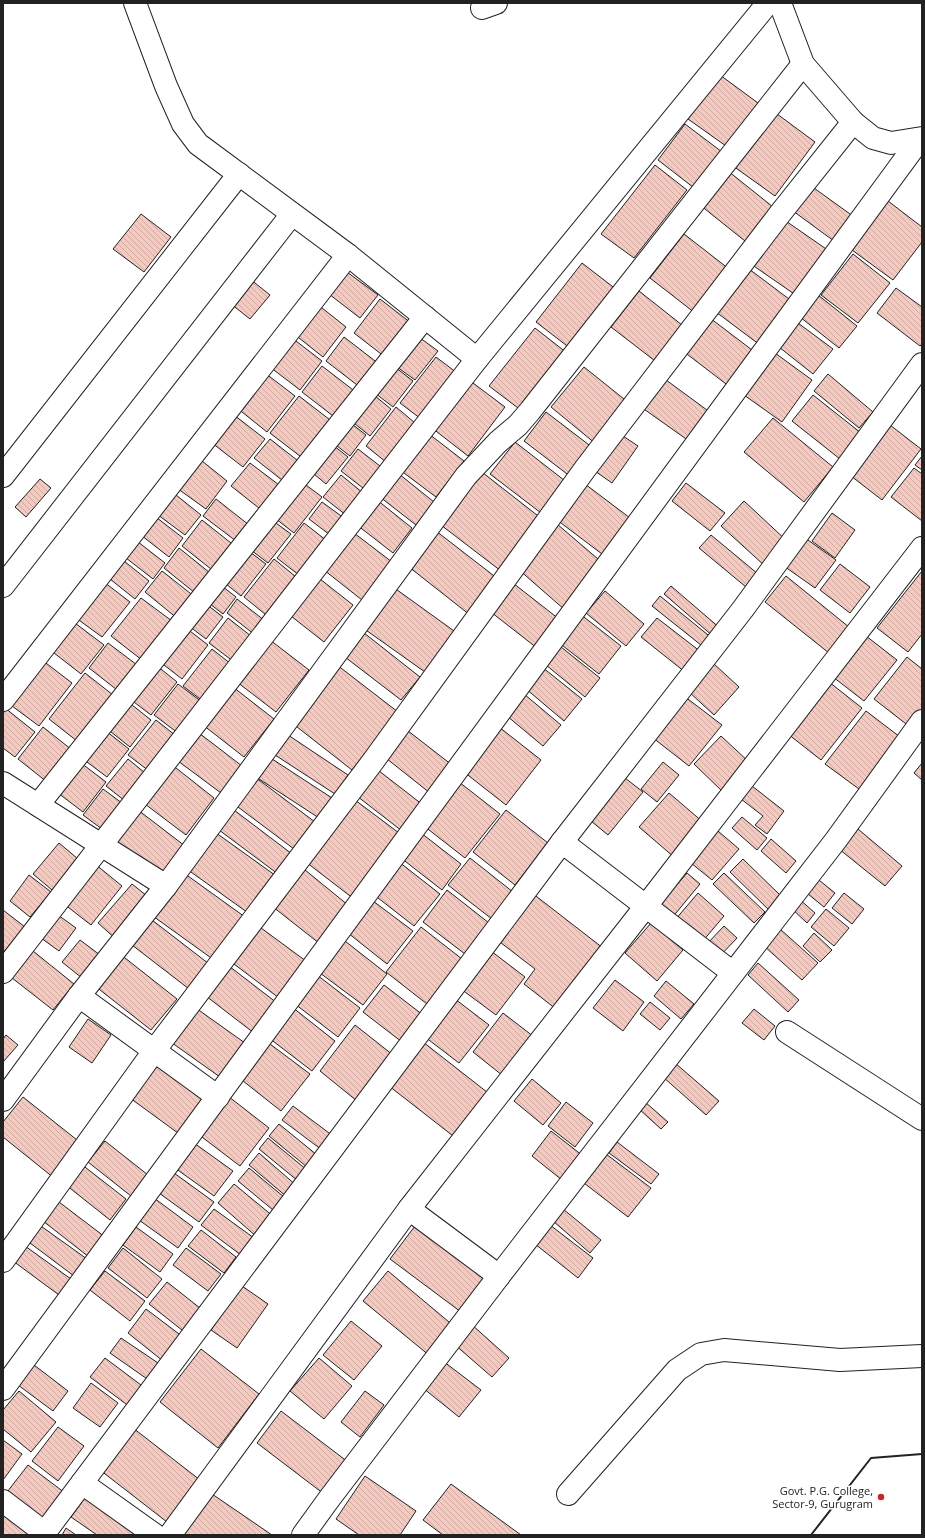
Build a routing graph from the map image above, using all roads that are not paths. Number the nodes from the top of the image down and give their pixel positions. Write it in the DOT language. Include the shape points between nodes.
graph roads {
  1 [pos="135,3"];
  2 [pos="768,3"];
  3 [pos="780,3"];
  4 [pos="803,64"];
  5 [pos="853,122"];
  6 [pos="921,139"];
  7 [pos="239,174"];
  8 [pos="292,214"];
  9 [pos="348,255"];
  10 [pos="425,317"];
  11 [pos="477,359"];
  12 [pos="922,364"];
  13 [pos="3,476"];
  14 [pos="922,548"];
  15 [pos="3,586"];
  16 [pos="3,700"];
  17 [pos="922,721"];
  18 [pos="3,783"];
  19 [pos="38,806"];
  20 [pos="562,842"];
  21 [pos="102,845"];
  22 [pos="166,886"];
  23 [pos="646,906"];
  24 [pos="3,972"];
  25 [pos="733,973"];
  26 [pos="79,996"];
  27 [pos="787,1032"];
  28 [pos="154,1051"];
  29 [pos="218,1097"];
  30 [pos="3,1100"];
  31 [pos="922,1119"];
  32 [pos="409,1208"];
  33 [pos="3,1261"];
  34 [pos="499,1276"];
  35 [pos="922,1356"];
  36 [pos="3,1389"];
  37 [pos="82,1483"];
  38 [pos="568,1494"];
  39 [pos="3,1501"];
  40 [pos="44,1534"];
  41 [pos="155,1535"];
  42 [pos="170,1535"];
  43 [pos="303,1535"];
  1 -- 7 [label="street" via="183,124 198,144"];
  2 -- 11 [label="street"];
  3 -- 4 [label="street"];
  4 -- 5 [label="street"];
  4 -- 22 [label="street" via="530,411 466,476"];
  5 -- 6 [label="street" via="873,138 891,143"];
  5 -- 28 [label="street" via="585,470 374,760"];
  6 -- 29 [label="street"];
  7 -- 8 [label="street"];
  7 -- 13 [label="street"];
  8 -- 9 [label="street"];
  8 -- 15 [label="street"];
  9 -- 10 [label="street"];
  9 -- 16 [label="street"];
  10 -- 11 [label="street"];
  10 -- 19 [label="street"];
  11 -- 21 [label="street"];
  12 -- 20 [label="street" via="743,609"];
  14 -- 23 [label="street"];
  17 -- 25 [label="street" via="836,840"];
  18 -- 19 [label="street"];
  19 -- 21 [label="street"];
  20 -- 23 [label="street"];
  20 -- 37 [label="street"];
  21 -- 22 [label="street"];
  21 -- 24 [label="street"];
  22 -- 26 [label="street"];
  23 -- 25 [label="street"];
  23 -- 32 [label="street"];
  25 -- 34 [label="street"];
  26 -- 28 [label="street"];
  26 -- 30 [label="street"];
  27 -- 31 [label="street"];
  28 -- 29 [label="street"];
  28 -- 33 [label="street"];
  29 -- 36 [label="street"];
  32 -- 34 [label="street"];
  32 -- 42 [label="street"];
  34 -- 43 [label="street"];
  35 -- 38 [label="street" via="840,1360 724,1350 701,1354 676,1370"];
  37 -- 40 [label="street"];
  37 -- 41 [label="street"];
  39 -- 40 [label="street"];
}
